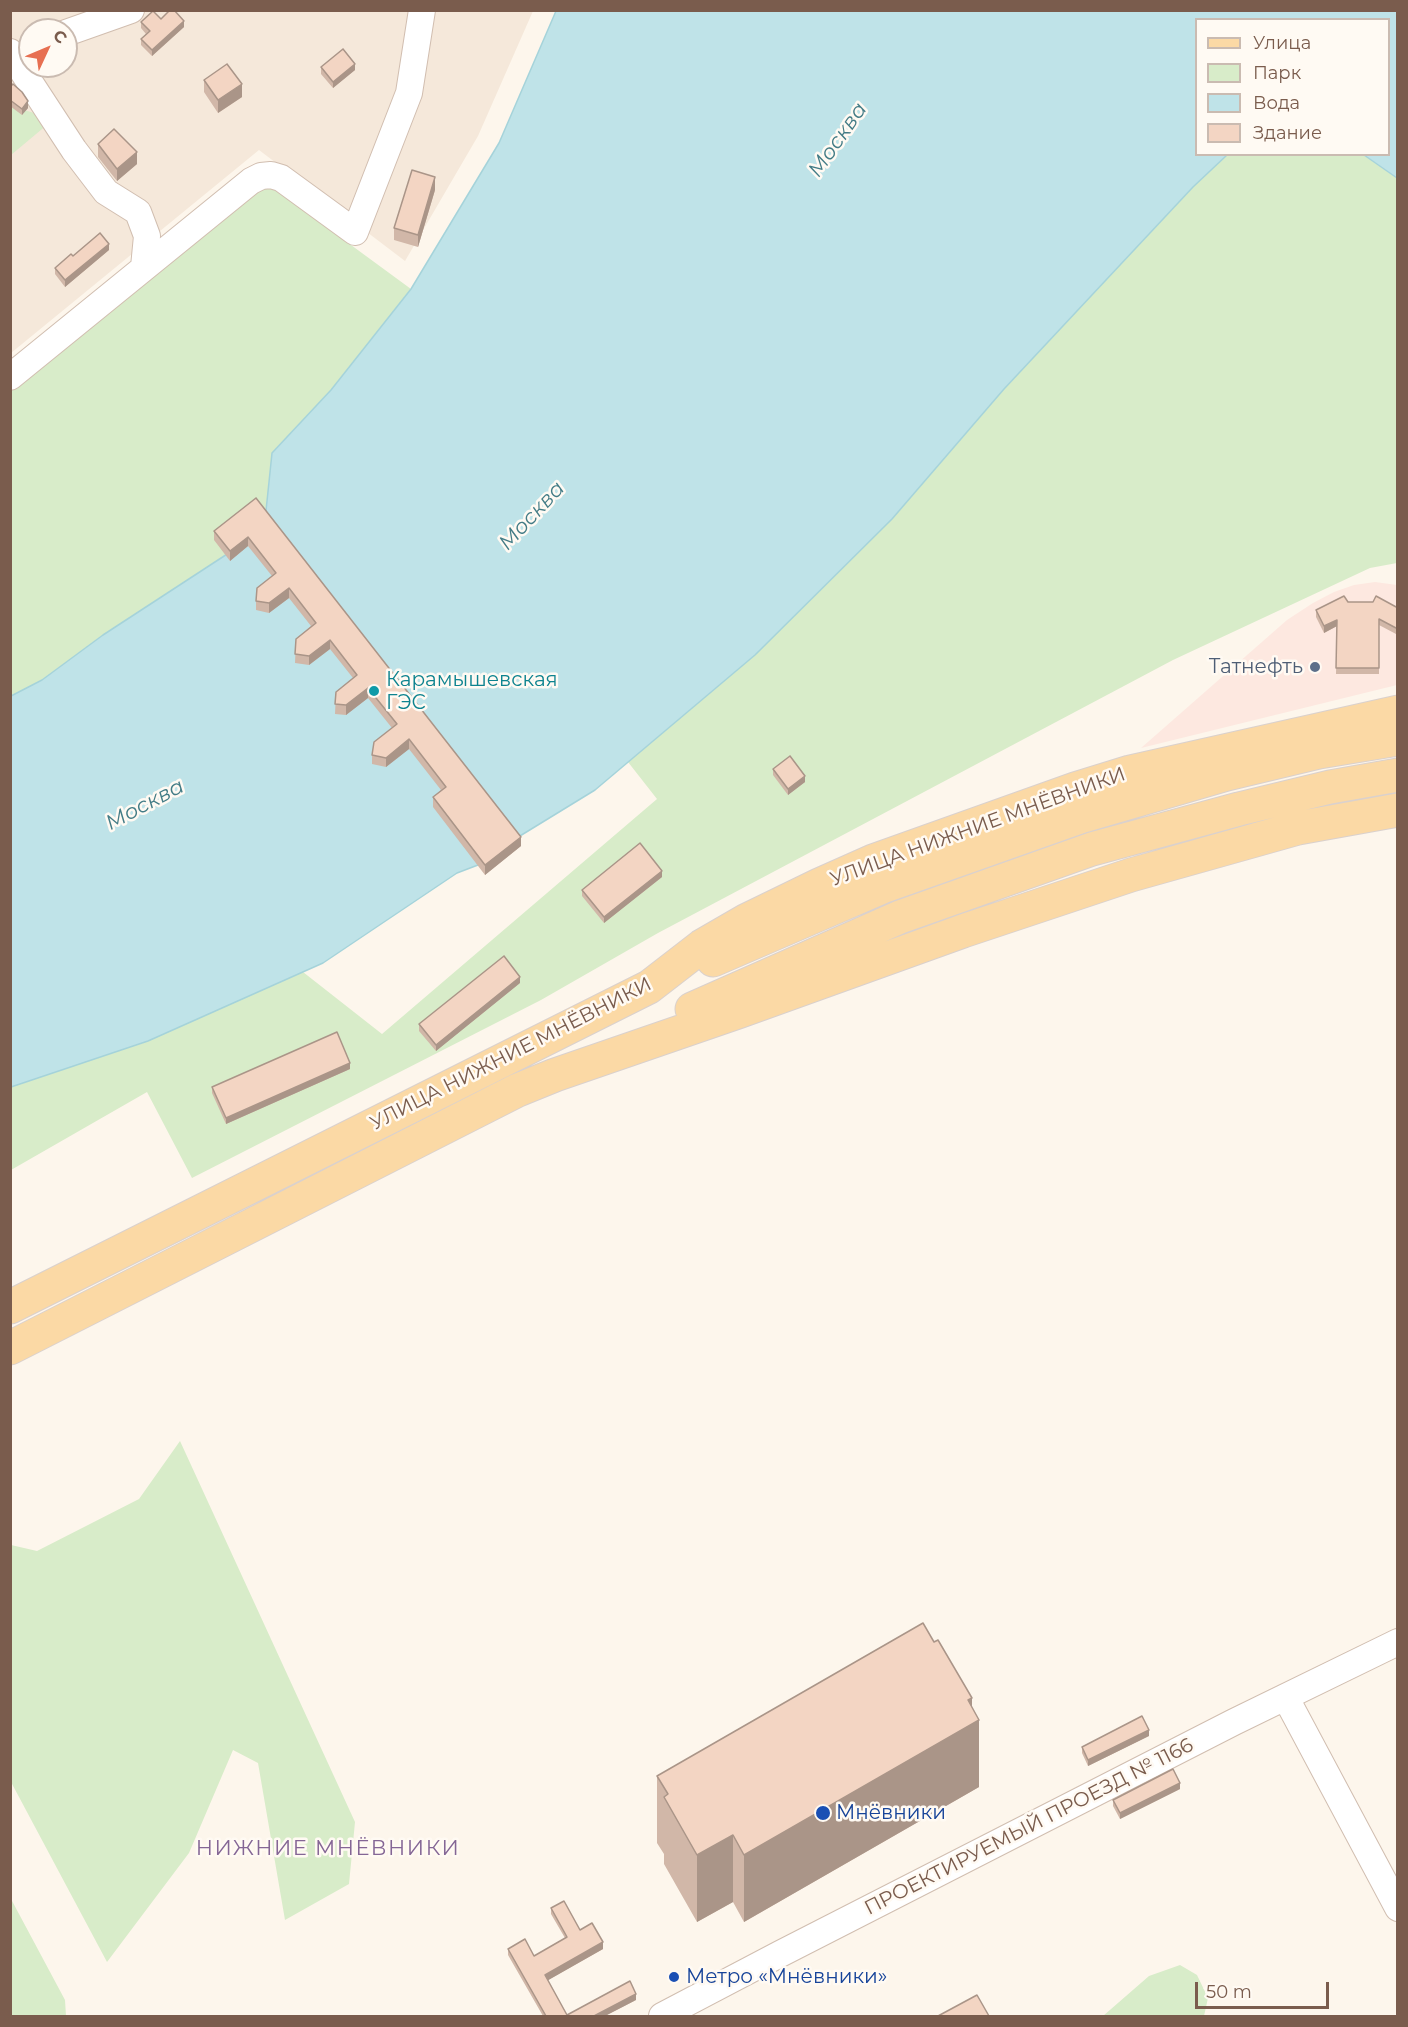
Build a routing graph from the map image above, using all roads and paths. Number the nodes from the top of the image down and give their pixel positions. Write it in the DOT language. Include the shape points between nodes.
graph roads {
  1 [pos="132,10"];
  2 [pos="422,10"];
  3 [pos="78,29"];
  4 [pos="10,52"];
  5 [pos="144,267"];
  6 [pos="10,377"];
  7 [pos="1398,712"];
  8 [pos="1398,739"];
  9 [pos="1398,775"];
  10 [pos="1398,810"];
  11 [pos="649,987"];
  12 [pos="555,1075"];
  13 [pos="56,1284"];
  14 [pos="10,1308"];
  15 [pos="72,1316"];
  16 [pos="10,1348"];
  17 [pos="1398,1642"];
  18 [pos="1287,1698"];
  19 [pos="1398,1908"];
  20 [pos="663,2016"];
  1 -- 3 [label="street"];
  2 -- 5 [label="street" via="409,93 355,232 281,178 266,175 251,181"];
  4 -- 5 [label="street" via="106,192 138,212 147,236"];
  5 -- 6 [label="street"];
  7 -- 11 [label="main road, УЛИЦА НИЖНИЕ МНЁВНИКИ" via="1130,772 873,861 738,925 702,946"];
  8 -- 11 [label="main road" via="1319,752 1227,774 1080,817 882,887"];
  9 -- 12 [label="main road" via="1239,809 1092,849 900,917 720,995"];
  10 -- 12 [label="main road, УЛИЦА НИЖНИЕ МНЁВНИКИ" via="1298,828 1131,875"];
  11 -- 13 [label="main road, УЛИЦА НИЖНИЕ МНЁВНИКИ"];
  12 -- 15 [label="main road, УЛИЦА НИЖНИЕ МНЁВНИКИ" via="518,1090"];
  13 -- 14 [label="main road, УЛИЦА НИЖНИЕ МНЁВНИКИ"];
  13 -- 15 [label="street"];
  15 -- 16 [label="main road, УЛИЦА НИЖНИЕ МНЁВНИКИ"];
  17 -- 18 [label="street, ПРОЕКТИРУЕМЫЙ ПРОЕЗД № 1166"];
  18 -- 19 [label="street"];
  18 -- 20 [label="street, ПРОЕКТИРУЕМЫЙ ПРОЕЗД № 1166"];
}
